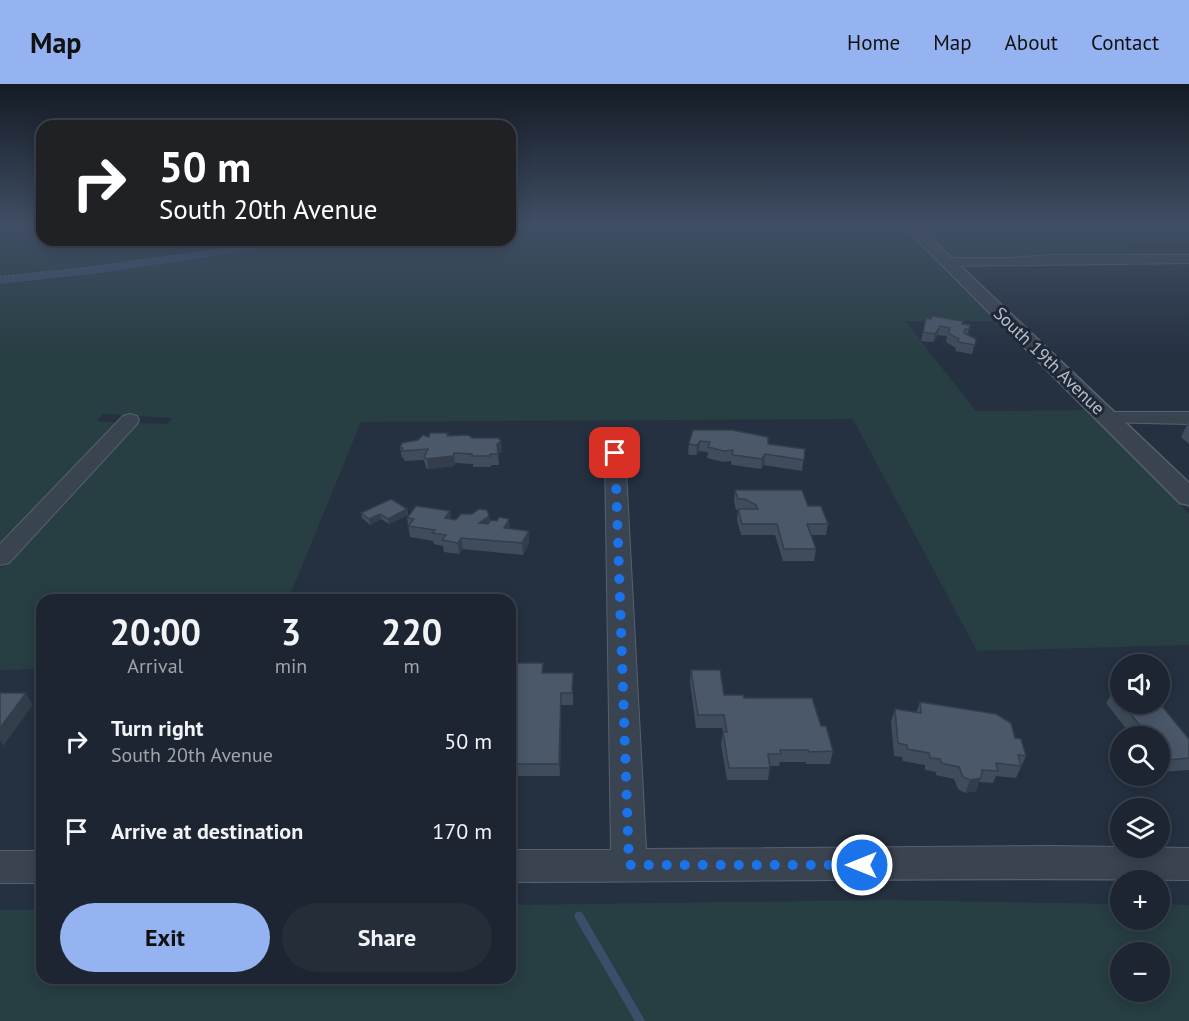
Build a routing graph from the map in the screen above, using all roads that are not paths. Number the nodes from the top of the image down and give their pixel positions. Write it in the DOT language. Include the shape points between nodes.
graph roads {
  1 [pos="953,269"];
  2 [pos="1107,418"];
  3 [pos="1189,418"];
  4 [pos="130,420"];
  5 [pos="615,453"];
  6 [pos="1189,498"];
  7 [pos="0,558"];
  8 [pos="1189,864"];
  9 [pos="629,865"];
  10 [pos="516,866"];
  11 [pos="0,867"];
  12 [pos="36,867"];
  1 -- 2 [label="street, South 19th Avenue"];
  2 -- 3 [label="street"];
  2 -- 6 [label="street, South 19th Avenue"];
  4 -- 7 [label="street"];
  5 -- 9 [label="street"];
  8 -- 9 [label="street"];
  9 -- 10 [label="street"];
  11 -- 12 [label="street"];
}
